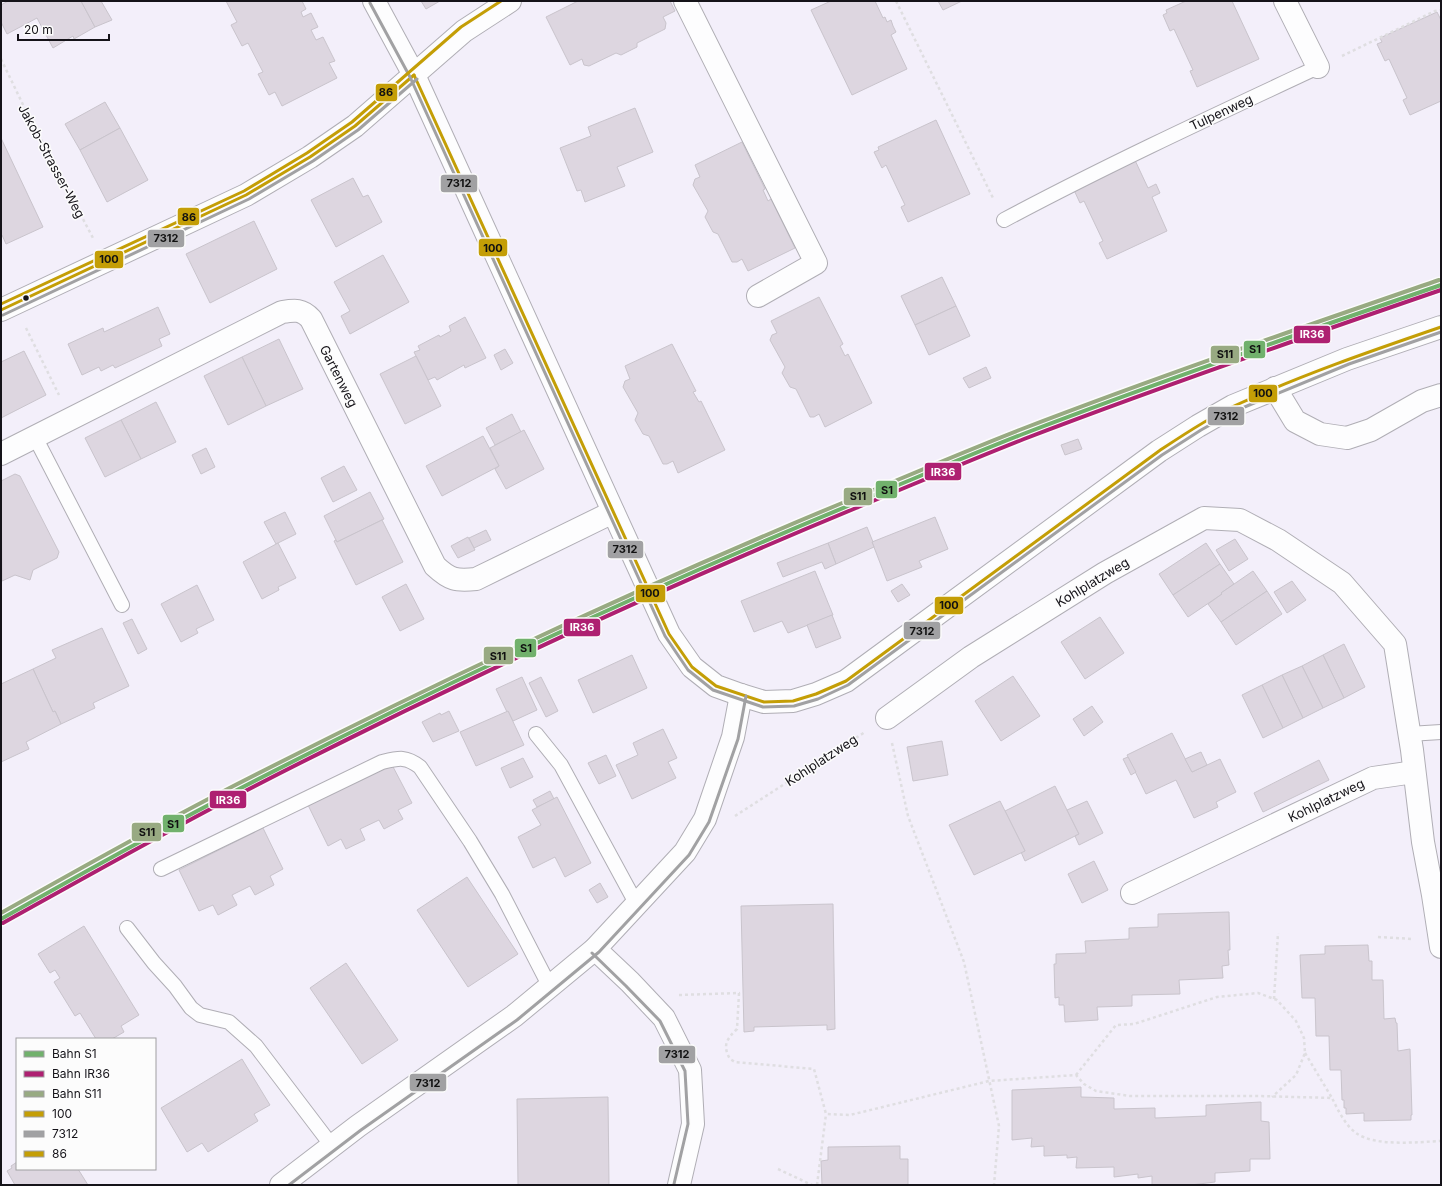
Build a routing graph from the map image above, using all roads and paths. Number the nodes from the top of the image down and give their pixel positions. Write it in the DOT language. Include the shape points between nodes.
graph roads {
  1 [pos="374,1"];
  2 [pos="510,1"];
  3 [pos="685,1"];
  4 [pos="896,1"];
  5 [pos="1285,1"];
  6 [pos="1441,10"];
  7 [pos="1,59"];
  8 [pos="1318,67"];
  9 [pos="414,75"];
  10 [pos="1004,220"];
  11 [pos="105,262"];
  12 [pos="758,296"];
  13 [pos="8,307"];
  14 [pos="1441,327"];
  15 [pos="1275,388"];
  16 [pos="1441,395"];
  17 [pos="71,418"];
  18 [pos="34,437"];
  19 [pos="1,454"];
  20 [pos="613,512"];
  21 [pos="122,604"];
  22 [pos="741,696"];
  23 [pos="887,718"];
  24 [pos="1441,732"];
  25 [pos="536,734"];
  26 [pos="1409,734"];
  27 [pos="1414,772"];
  28 [pos="705,819"];
  29 [pos="161,869"];
  30 [pos="1132,893"];
  31 [pos="637,905"];
  32 [pos="127,928"];
  33 [pos="1278,933"];
  34 [pos="1378,937"];
  35 [pos="1440,944"];
  36 [pos="595,949"];
  37 [pos="550,987"];
  38 [pos="643,996"];
  39 [pos="1274,999"];
  40 [pos="1305,1053"];
  41 [pos="1076,1075"];
  42 [pos="989,1081"];
  43 [pos="1272,1097"];
  44 [pos="1332,1098"];
  45 [pos="826,1114"];
  46 [pos="1441,1141"];
  47 [pos="332,1146"];
  48 [pos="778,1168"];
  49 [pos="281,1185"];
  50 [pos="679,1185"];
  51 [pos="812,1185"];
  52 [pos="817,1185"];
  53 [pos="994,1185"];
  1 -- 9 [label="street"];
  2 -- 9 [label="street" via="464,31"];
  3 -- 12 [label="street" via="816,263"];
  4 -- 10 [label="path"];
  5 -- 8 [label="street"];
  6 -- 8 [label="path"];
  7 -- 11 [label="path, Jakob-Strasser-Weg"];
  8 -- 10 [label="lane, Tulpenweg" via="1070,184"];
  9 -- 11 [label="street" via="355,126 310,157 246,195"];
  9 -- 20 [label="street"];
  11 -- 13 [label="street"];
  13 -- 17 [label="path"];
  14 -- 15 [label="street" via="1347,359"];
  15 -- 16 [label="street" via="1295,421 1320,434 1347,438 1371,430 1422,401"];
  15 -- 22 [label="street" via="1233,406 1159,451 846,681 793,701 764,702"];
  17 -- 18 [label="street, Gartenweg"];
  17 -- 20 [label="street, Gartenweg" via="282,312 294,310 305,312 311,320 435,566 446,576 461,580 476,579"];
  18 -- 19 [label="street, Gartenweg"];
  18 -- 21 [label="lane"];
  20 -- 22 [label="street" via="669,634 680,651 692,667 716,686"];
  22 -- 28 [label="street" via="734,737"];
  23 -- 26 [label="street, Kohlplatzweg" via="971,657 1105,573 1204,518 1240,520 1278,540 1342,583 1395,644"];
  23 -- 28 [label="path, Kohlplatzweg" via="732,818"];
  23 -- 42 [label="path" via="908,816 964,962"];
  24 -- 26 [label="lane"];
  25 -- 31 [label="lane" via="561,765"];
  26 -- 27 [label="street, Kohlplatzweg"];
  27 -- 30 [label="street, Kohlplatzweg" via="1373,778"];
  27 -- 35 [label="street, Kohlplatzweg"];
  28 -- 31 [label="street" via="685,852"];
  29 -- 37 [label="lane" via="382,762 405,759 420,767 470,841 502,894"];
  31 -- 36 [label="street"];
  32 -- 47 [label="lane" via="190,1008 200,1015 229,1022 256,1046"];
  33 -- 39 [label="path"];
  34 -- 35 [label="path"];
  36 -- 37 [label="street"];
  36 -- 38 [label="street"];
  37 -- 47 [label="street" via="514,1016"];
  38 -- 45 [label="path" via="739,993 737,1028 727,1039 726,1048 730,1059 735,1062 814,1070"];
  38 -- 50 [label="street" via="664,1018 690,1070 693,1124"];
  39 -- 40 [label="path" via="1296,1022 1304,1038"];
  39 -- 41 [label="path" via="1258,993 1217,997 1134,1024 1116,1025"];
  40 -- 43 [label="path" via="1296,1074"];
  40 -- 44 [label="path"];
  41 -- 42 [label="path"];
  41 -- 43 [label="path" via="1084,1084 1096,1091 1130,1096"];
  42 -- 45 [label="path" via="850,1115"];
  42 -- 53 [label="path" via="999,1126"];
  43 -- 44 [label="path"];
  44 -- 46 [label="path" via="1356,1134 1372,1140 1403,1143"];
  45 -- 52 [label="path"];
  47 -- 49 [label="street"];
  48 -- 51 [label="path"];
}
